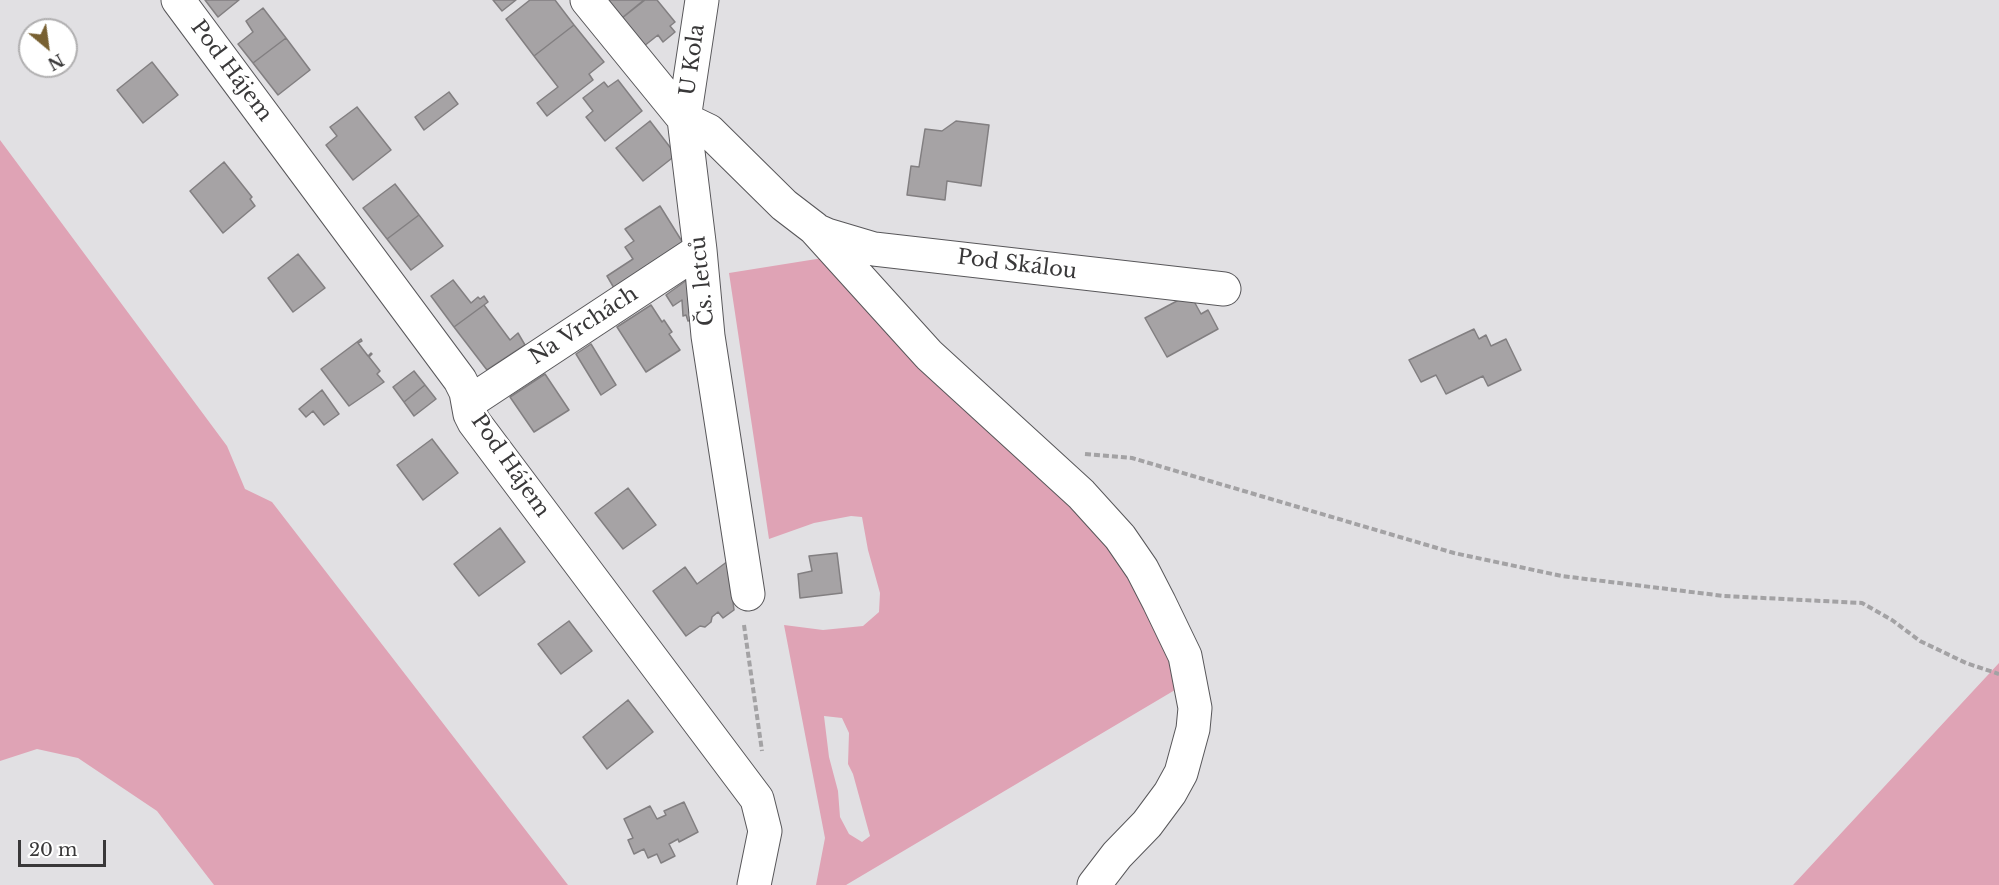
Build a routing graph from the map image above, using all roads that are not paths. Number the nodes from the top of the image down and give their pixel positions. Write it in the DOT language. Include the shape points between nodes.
graph roads {
  1 [pos="178,0"];
  2 [pos="586,0"];
  3 [pos="702,0"];
  4 [pos="684,119"];
  5 [pos="814,228"];
  6 [pos="700,250"];
  7 [pos="1224,289"];
  8 [pos="468,403"];
  9 [pos="748,594"];
  10 [pos="754,885"];
  11 [pos="1094,885"];
  1 -- 8 [label="street, Pod Hájem" via="460,380"];
  2 -- 4 [label="street"];
  3 -- 4 [label="street, U Kola"];
  4 -- 5 [label="street" via="709,131 784,205"];
  4 -- 6 [label="street, Čs. letců"];
  5 -- 7 [label="street, Pod Skálou" via="874,249"];
  5 -- 11 [label="street" via="929,355 1036,452 1120,537 1142,569 1185,657 1195,708 1180,773 1147,824"];
  6 -- 8 [label="street, Na Vrchách"];
  6 -- 9 [label="street, Čs. letců" via="708,336"];
  8 -- 10 [label="street, Pod Hájem" via="474,422 757,798 765,831"];
}
